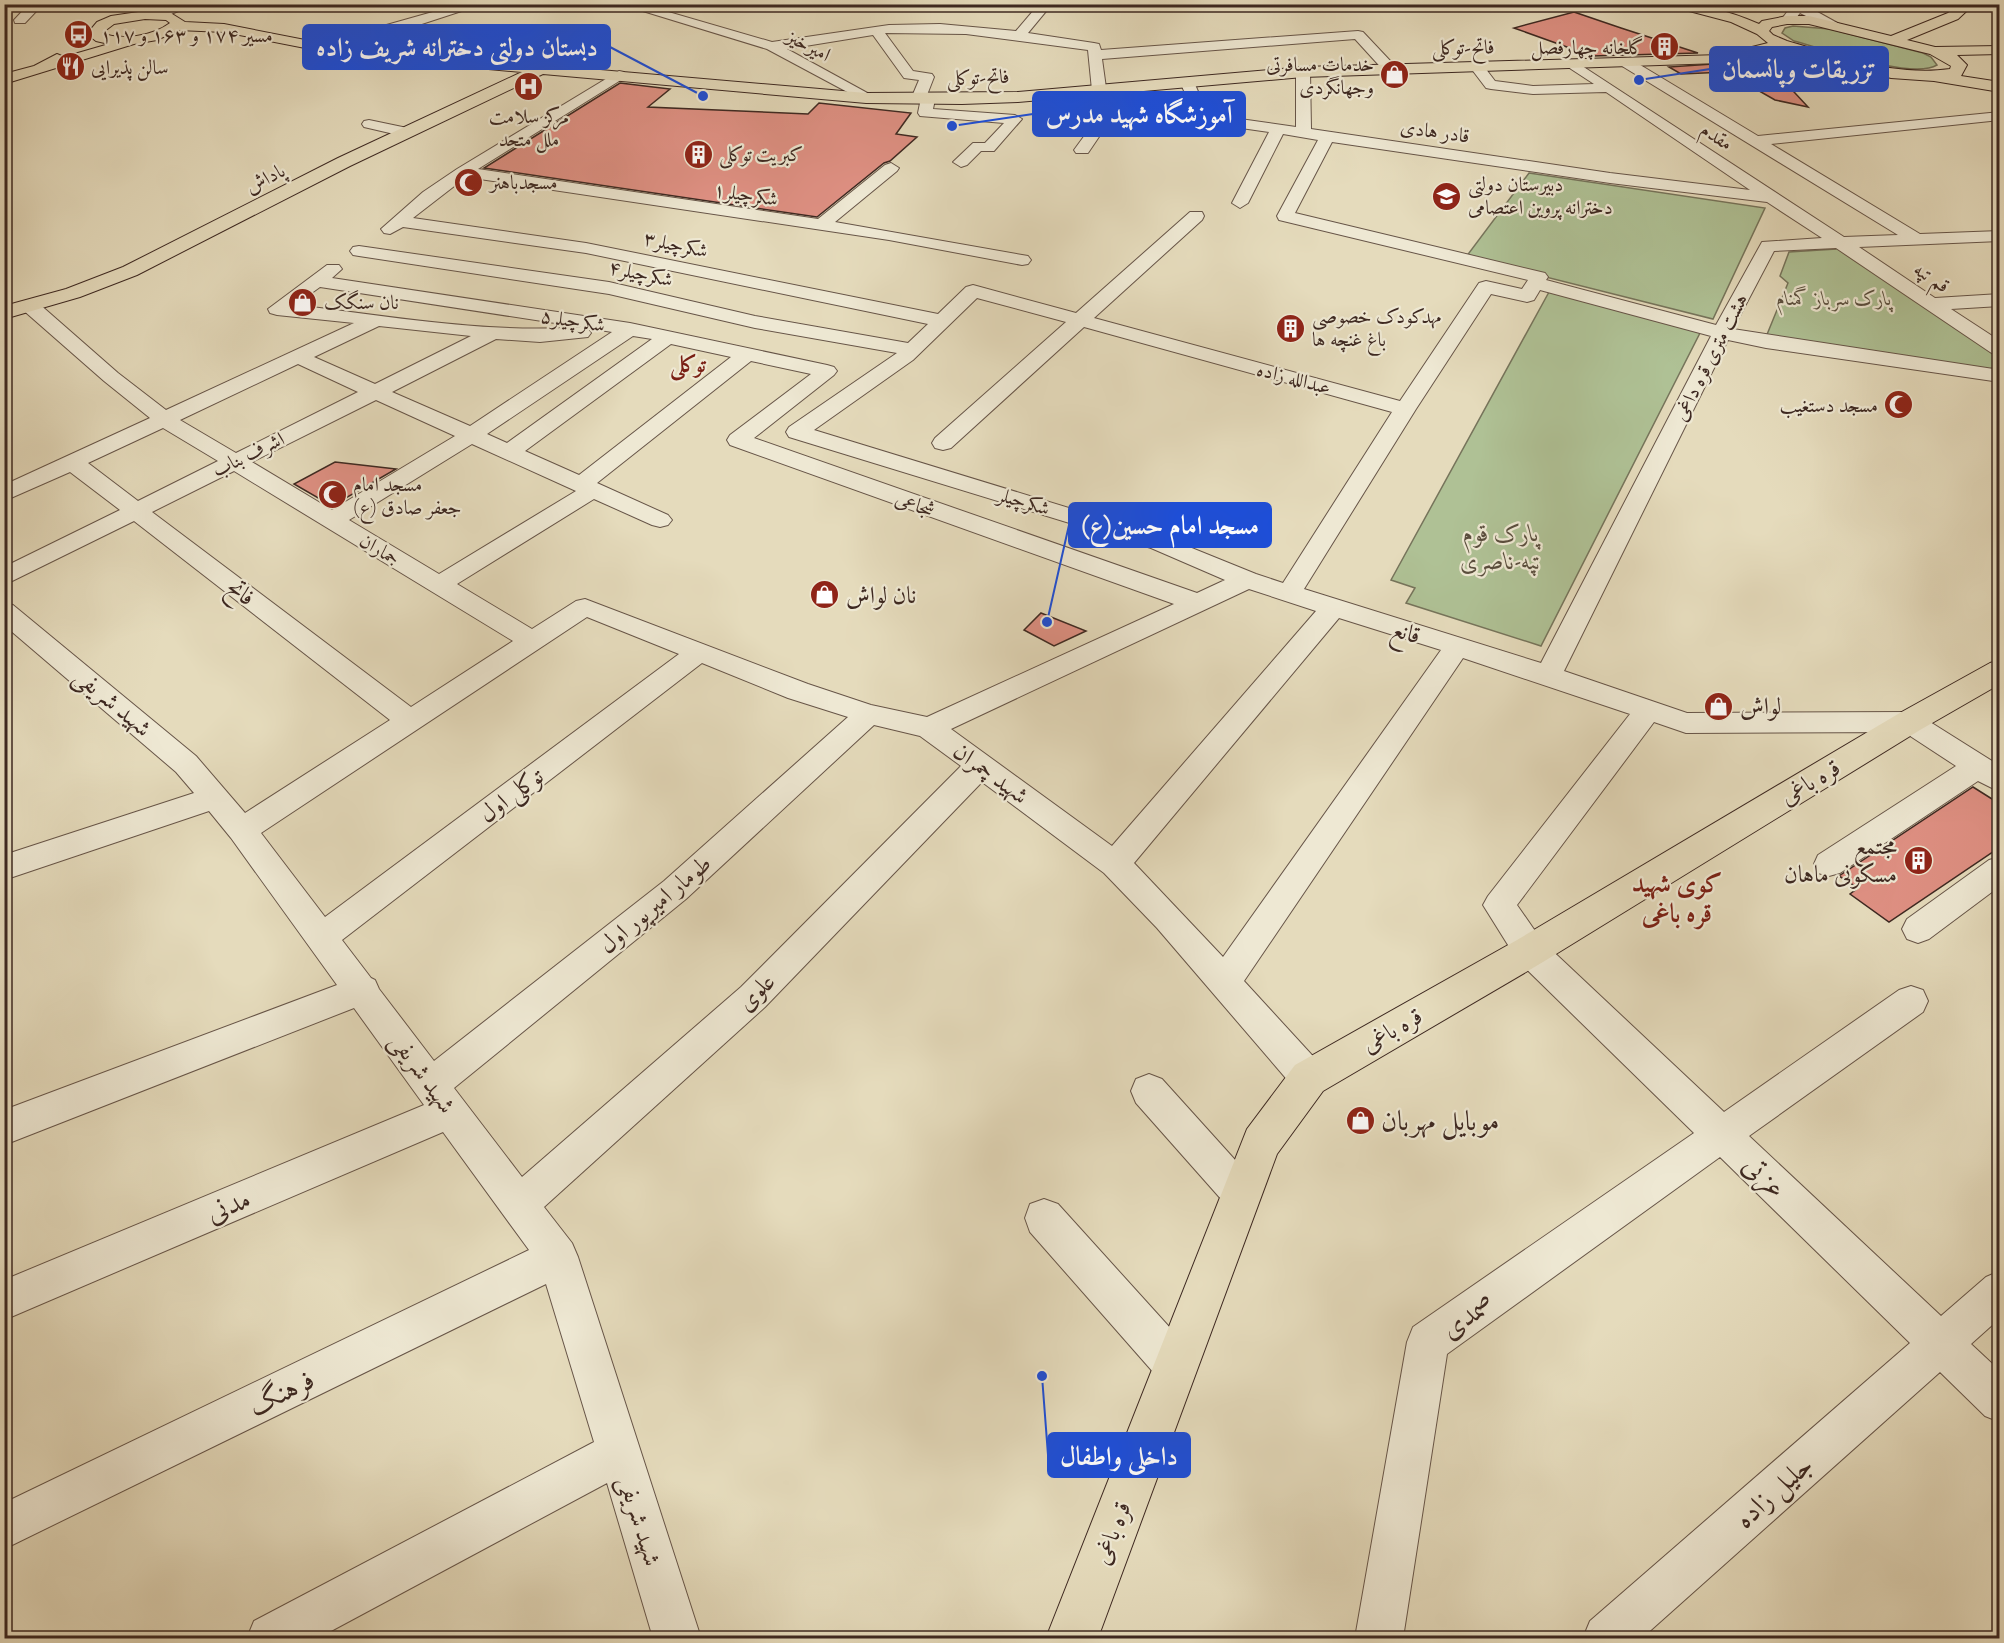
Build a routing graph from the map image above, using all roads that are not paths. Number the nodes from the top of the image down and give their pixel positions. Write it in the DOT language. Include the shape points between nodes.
graph roads {
  1 [pos="37,4"];
  2 [pos="108,4"];
  3 [pos="125,4"];
  4 [pos="190,4"];
  5 [pos="477,4"];
  6 [pos="626,4"];
  7 [pos="1046,4"];
  8 [pos="1679,4"];
  9 [pos="1701,4"];
  10 [pos="1968,4"];
  11 [pos="1716,6"];
  12 [pos="1789,13"];
  13 [pos="169,19"];
  14 [pos="20,20"];
  15 [pos="96,31"];
  16 [pos="877,31"];
  17 [pos="1762,31"];
  18 [pos="1019,36"];
  19 [pos="142,38"];
  20 [pos="1893,40"];
  21 [pos="1782,44"];
  22 [pos="772,46"];
  23 [pos="331,49"];
  24 [pos="2000,50"];
  25 [pos="1935,51"];
  26 [pos="1095,54"];
  27 [pos="1628,63"];
  28 [pos="1573,64"];
  29 [pos="1959,65"];
  30 [pos="1477,67"];
  31 [pos="39,69"];
  32 [pos="541,69"];
  33 [pos="1391,69"];
  34 [pos="1303,72"];
  35 [pos="618,75"];
  36 [pos="1938,77"];
  37 [pos="4,79"];
  38 [pos="1187,82"];
  39 [pos="2000,82"];
  40 [pos="2000,87"];
  41 [pos="1606,88"];
  42 [pos="1099,90"];
  43 [pos="866,98"];
  44 [pos="923,99"];
  45 [pos="1195,100"];
  46 [pos="1130,108"];
  47 [pos="2000,116"];
  48 [pos="369,124"];
  49 [pos="1278,129"];
  50 [pos="406,132"];
  51 [pos="1304,133"];
  52 [pos="1328,137"];
  53 [pos="1757,141"];
  54 [pos="1082,150"];
  55 [pos="962,162"];
  56 [pos="891,168"];
  57 [pos="463,172"];
  58 [pos="1771,196"];
  59 [pos="1240,203"];
  60 [pos="1196,216"];
  61 [pos="400,221"];
  62 [pos="820,226"];
  63 [pos="2000,236"];
  64 [pos="1916,239"];
  65 [pos="1839,242"];
  66 [pos="359,251"];
  67 [pos="1022,260"];
  68 [pos="317,281"];
  69 [pos="1532,289"];
  70 [pos="2000,300"];
  71 [pos="1933,304"];
  72 [pos="30,306"];
  73 [pos="4,313"];
  74 [pos="1080,320"];
  75 [pos="374,321"];
  76 [pos="942,321"];
  77 [pos="630,329"];
  78 [pos="493,333"];
  79 [pos="1722,333"];
  80 [pos="668,337"];
  81 [pos="911,350"];
  82 [pos="2000,350"];
  83 [pos="747,354"];
  84 [pos="298,357"];
  85 [pos="827,371"];
  86 [pos="2000,376"];
  87 [pos="375,391"];
  88 [pos="1405,409"];
  89 [pos="166,420"];
  90 [pos="471,435"];
  91 [pos="943,443"];
  92 [pos="509,452"];
  93 [pos="234,461"];
  94 [pos="73,463"];
  95 [pos="587,487"];
  96 [pos="4,494"];
  97 [pos="135,510"];
  98 [pos="332,520"];
  99 [pos="660,520"];
  100 [pos="4,577"];
  101 [pos="1247,580"];
  102 [pos="438,585"];
  103 [pos="1289,593"];
  104 [pos="1198,603"];
  105 [pos="1332,609"];
  106 [pos="4,610"];
  107 [pos="532,641"];
  108 [pos="1457,647"];
  109 [pos="699,652"];
  110 [pos="2000,670"];
  111 [pos="1548,675"];
  112 [pos="1648,710"];
  113 [pos="869,714"];
  114 [pos="410,721"];
  115 [pos="1909,722"];
  116 [pos="929,728"];
  117 [pos="980,765"];
  118 [pos="1988,774"];
  119 [pos="215,798"];
  120 [pos="243,830"];
  121 [pos="1115,864"];
  122 [pos="1828,864"];
  123 [pos="4,868"];
  124 [pos="2000,868"];
  125 [pos="1918,929"];
  126 [pos="322,937"];
  127 [pos="1530,951"];
  128 [pos="1224,982"];
  129 [pos="363,990"];
  130 [pos="1911,1001"];
  131 [pos="1309,1078"];
  132 [pos="1149,1091"];
  133 [pos="442,1098"];
  134 [pos="4,1128"];
  135 [pos="1721,1135"];
  136 [pos="1242,1195"];
  137 [pos="519,1204"];
  138 [pos="1044,1218"];
  139 [pos="558,1257"];
  140 [pos="2000,1291"];
  141 [pos="4,1300"];
  142 [pos="1938,1343"];
  143 [pos="1176,1366"];
  144 [pos="2000,1401"];
  145 [pos="619,1453"];
  146 [pos="4,1527"];
  147 [pos="271,1638"];
  148 [pos="677,1638"];
  149 [pos="1072,1638"];
  150 [pos="1379,1638"];
  151 [pos="1607,1638"];
  1 -- 14 [label="street"];
  2 -- 15 [label="main road"];
  3 -- 13 [label="main road"];
  4 -- 13 [label="street"];
  5 -- 23 [label="street"];
  6 -- 22 [label="street, امیرخیز"];
  7 -- 18 [label="street"];
  8 -- 17 [label="main road" via="1736,19"];
  9 -- 11 [label="main road"];
  10 -- 20 [label="main road" via="1953,16"];
  11 -- 12 [label="main road"];
  12 -- 17 [label="main road" via="1767,24"];
  12 -- 20 [label="main road"];
  13 -- 15 [label="main road" via="131,17"];
  13 -- 19 [label="main road" via="164,33"];
  13 -- 23 [label="main road, فاتح-توکلی"];
  15 -- 19 [label="main road" via="98,38"];
  15 -- 31 [label="main road"];
  16 -- 18 [label="street" via="927,28"];
  16 -- 22 [label="street"];
  16 -- 44 [label="street" via="909,75 927,77"];
  17 -- 21 [label="main road"];
  18 -- 26 [label="street" via="1094,46"];
  19 -- 31 [label="main road"];
  20 -- 25 [label="main road"];
  21 -- 27 [label="main road, فاتح-توکلی" via="1720,59"];
  21 -- 36 [label="main road" via="1893,74"];
  22 -- 43 [label="street, امیرخیز"];
  23 -- 32 [label="main road, فاتح-توکلی"];
  24 -- 25 [label="main road"];
  25 -- 29 [label="main road"];
  26 -- 33 [label="street" via="1358,35"];
  26 -- 42 [label="street"];
  27 -- 28 [label="main road, فاتح-توکلی"];
  27 -- 53 [label="street"];
  28 -- 30 [label="main road, فاتح-توکلی"];
  28 -- 41 [label="street, مقدم"];
  29 -- 36 [label="main road" via="1956,73"];
  29 -- 39 [label="main road"];
  30 -- 33 [label="main road, فاتح-توکلی"];
  30 -- 41 [label="street" via="1491,85 1533,90"];
  31 -- 37 [label="main road"];
  32 -- 35 [label="main road, فاتح-توکلی"];
  32 -- 50 [label="main road, پاداش"];
  33 -- 34 [label="main road, فاتح-توکلی"];
  34 -- 38 [label="main road, فاتح-توکلی"];
  34 -- 51 [label="street"];
  35 -- 43 [label="main road, فاتح-توکلی"];
  35 -- 57 [label="street"];
  36 -- 40 [label="main road"];
  38 -- 42 [label="main road, فاتح-توکلی"];
  38 -- 45 [label="street"];
  41 -- 58 [label="street, مقدم"];
  42 -- 44 [label="main road, فاتح-توکلی" via="1007,98"];
  42 -- 46 [label="street, قادر هادی"];
  43 -- 44 [label="main road, فاتح-توکلی"];
  44 -- 55 [label="street" via="925,113 1015,119 989,148 978,146"];
  46 -- 49 [label="street, قادر هادی"];
  46 -- 54 [label="street" via="1130,112 1109,112"];
  47 -- 53 [label="street"];
  48 -- 50 [label="street"];
  49 -- 51 [label="street, قادر هادی"];
  49 -- 59 [label="street"];
  50 -- 72 [label="main road, پاداش" via="139,267"];
  51 -- 52 [label="street, قادر هادی"];
  52 -- 58 [label="street, قادر هادی" via="1698,190"];
  52 -- 69 [label="street" via="1285,216 1539,278"];
  53 -- 64 [label="street"];
  56 -- 62 [label="street"];
  57 -- 61 [label="street"];
  57 -- 62 [label="street, شکرچیلر۱"];
  58 -- 65 [label="street, مقدم"];
  60 -- 74 [label="street"];
  61 -- 66 [label="street"];
  61 -- 76 [label="street, شکرچیلر۳" via="586,248"];
  62 -- 67 [label="street, شکرچیلر۱"];
  63 -- 64 [label="street, هشت متری قره داغی"];
  64 -- 65 [label="street, هشت متری قره داغی"];
  65 -- 71 [label="street, قم تپه"];
  65 -- 79 [label="street, هشت متری قره داغی" via="1768,246"];
  66 -- 68 [label="street"];
  66 -- 81 [label="street, شکرچیلر۴" via="609,288 755,322"];
  68 -- 75 [label="street" via="277,309"];
  68 -- 77 [label="street, شکرچیلر۵"];
  69 -- 79 [label="street"];
  69 -- 88 [label="street" via="1486,287"];
  70 -- 71 [label="street"];
  71 -- 82 [label="street, قم تپه"];
  72 -- 73 [label="main road, پاداش"];
  72 -- 89 [label="street, جماران"];
  74 -- 76 [label="street, عبدالله زاده" via="973,291"];
  74 -- 88 [label="street, عبدالله زاده"];
  74 -- 91 [label="street"];
  75 -- 78 [label="street"];
  75 -- 84 [label="street"];
  76 -- 81 [label="street"];
  77 -- 78 [label="street" via="540,336"];
  77 -- 80 [label="street, شکرچیلر۵"];
  77 -- 90 [label="street"];
  78 -- 87 [label="street, اشرف بناب"];
  79 -- 86 [label="street"];
  79 -- 111 [label="street, هشت متری قره داغی"];
  80 -- 83 [label="street, شکرچیلر۵"];
  80 -- 92 [label="street"];
  81 -- 101 [label="street, شکرچیلر" via="796,432 1159,543"];
  83 -- 85 [label="street, شکرچیلر۵"];
  83 -- 95 [label="street"];
  84 -- 87 [label="street"];
  84 -- 89 [label="street"];
  85 -- 104 [label="street, شجاعی" via="738,440"];
  87 -- 90 [label="street"];
  87 -- 93 [label="street, اشرف بناب"];
  88 -- 103 [label="street"];
  89 -- 93 [label="street, جماران"];
  89 -- 94 [label="street"];
  90 -- 92 [label="street"];
  90 -- 98 [label="street"];
  92 -- 95 [label="street"];
  93 -- 97 [label="street, اشرف بناب"];
  93 -- 98 [label="street, جماران"];
  94 -- 96 [label="street"];
  94 -- 97 [label="street, فاتح"];
  95 -- 99 [label="street"];
  95 -- 102 [label="street"];
  97 -- 100 [label="street, اشرف بناب"];
  97 -- 114 [label="street, فاتح"];
  98 -- 102 [label="street, جماران"];
  101 -- 103 [label="street, قانع"];
  101 -- 104 [label="street"];
  102 -- 107 [label="street, جماران"];
  103 -- 105 [label="street, قانع"];
  104 -- 116 [label="street"];
  105 -- 108 [label="street, قانع"];
  105 -- 121 [label="street"];
  106 -- 119 [label="street, شهید شریفى" via="186,764"];
  107 -- 109 [label="street, شهید چمران" via="585,607"];
  107 -- 114 [label="street"];
  108 -- 111 [label="street, قانع"];
  108 -- 128 [label="street"];
  109 -- 113 [label="street, شهید چمران"];
  109 -- 126 [label="street, توکلی اول"];
  110 -- 115 [label="main road, قره باغی"];
  111 -- 112 [label="street, قانع"];
  112 -- 115 [label="street, قانع" via="1686,723"];
  112 -- 127 [label="street, عزتی" via="1499,905"];
  113 -- 116 [label="street, شهید چمران"];
  113 -- 133 [label="street, طومار امیرپور اول"];
  114 -- 120 [label="street"];
  115 -- 118 [label="street"];
  115 -- 127 [label="main road, قره باغی"];
  116 -- 117 [label="street, شهید چمران"];
  117 -- 121 [label="street, شهید چمران"];
  117 -- 137 [label="street, علوی" via="753,997"];
  118 -- 122 [label="street"];
  119 -- 120 [label="street, شهید شریفى"];
  119 -- 123 [label="street"];
  120 -- 126 [label="street, شهید شریفى"];
  121 -- 128 [label="street, شهید چمران"];
  124 -- 125 [label="street"];
  126 -- 129 [label="street, شهید شریفى"];
  127 -- 131 [label="main road, قره باغی"];
  127 -- 135 [label="street, عزتی"];
  128 -- 131 [label="street, شهید چمران"];
  129 -- 133 [label="street, شهید شریفى"];
  129 -- 134 [label="street"];
  130 -- 135 [label="street, صمدی"];
  131 -- 136 [label="main road, قره باغی" via="1261,1143"];
  132 -- 136 [label="street"];
  133 -- 137 [label="street, شهید شریفى"];
  133 -- 141 [label="street, مدنی"];
  135 -- 142 [label="street, عزتی"];
  135 -- 150 [label="street, صمدی" via="1428,1342"];
  136 -- 143 [label="main road, قره باغی"];
  137 -- 139 [label="street, شهید شریفى"];
  138 -- 143 [label="street"];
  139 -- 145 [label="street, شهید شریفى"];
  139 -- 146 [label="street, فرهنگ"];
  140 -- 142 [label="street, جلیل زاده"];
  142 -- 144 [label="street, عزتی"];
  142 -- 151 [label="street, جلیل زاده"];
  143 -- 149 [label="main road, قره باغی"];
  145 -- 147 [label="street"];
  145 -- 148 [label="street, شهید شریفى"];
}
